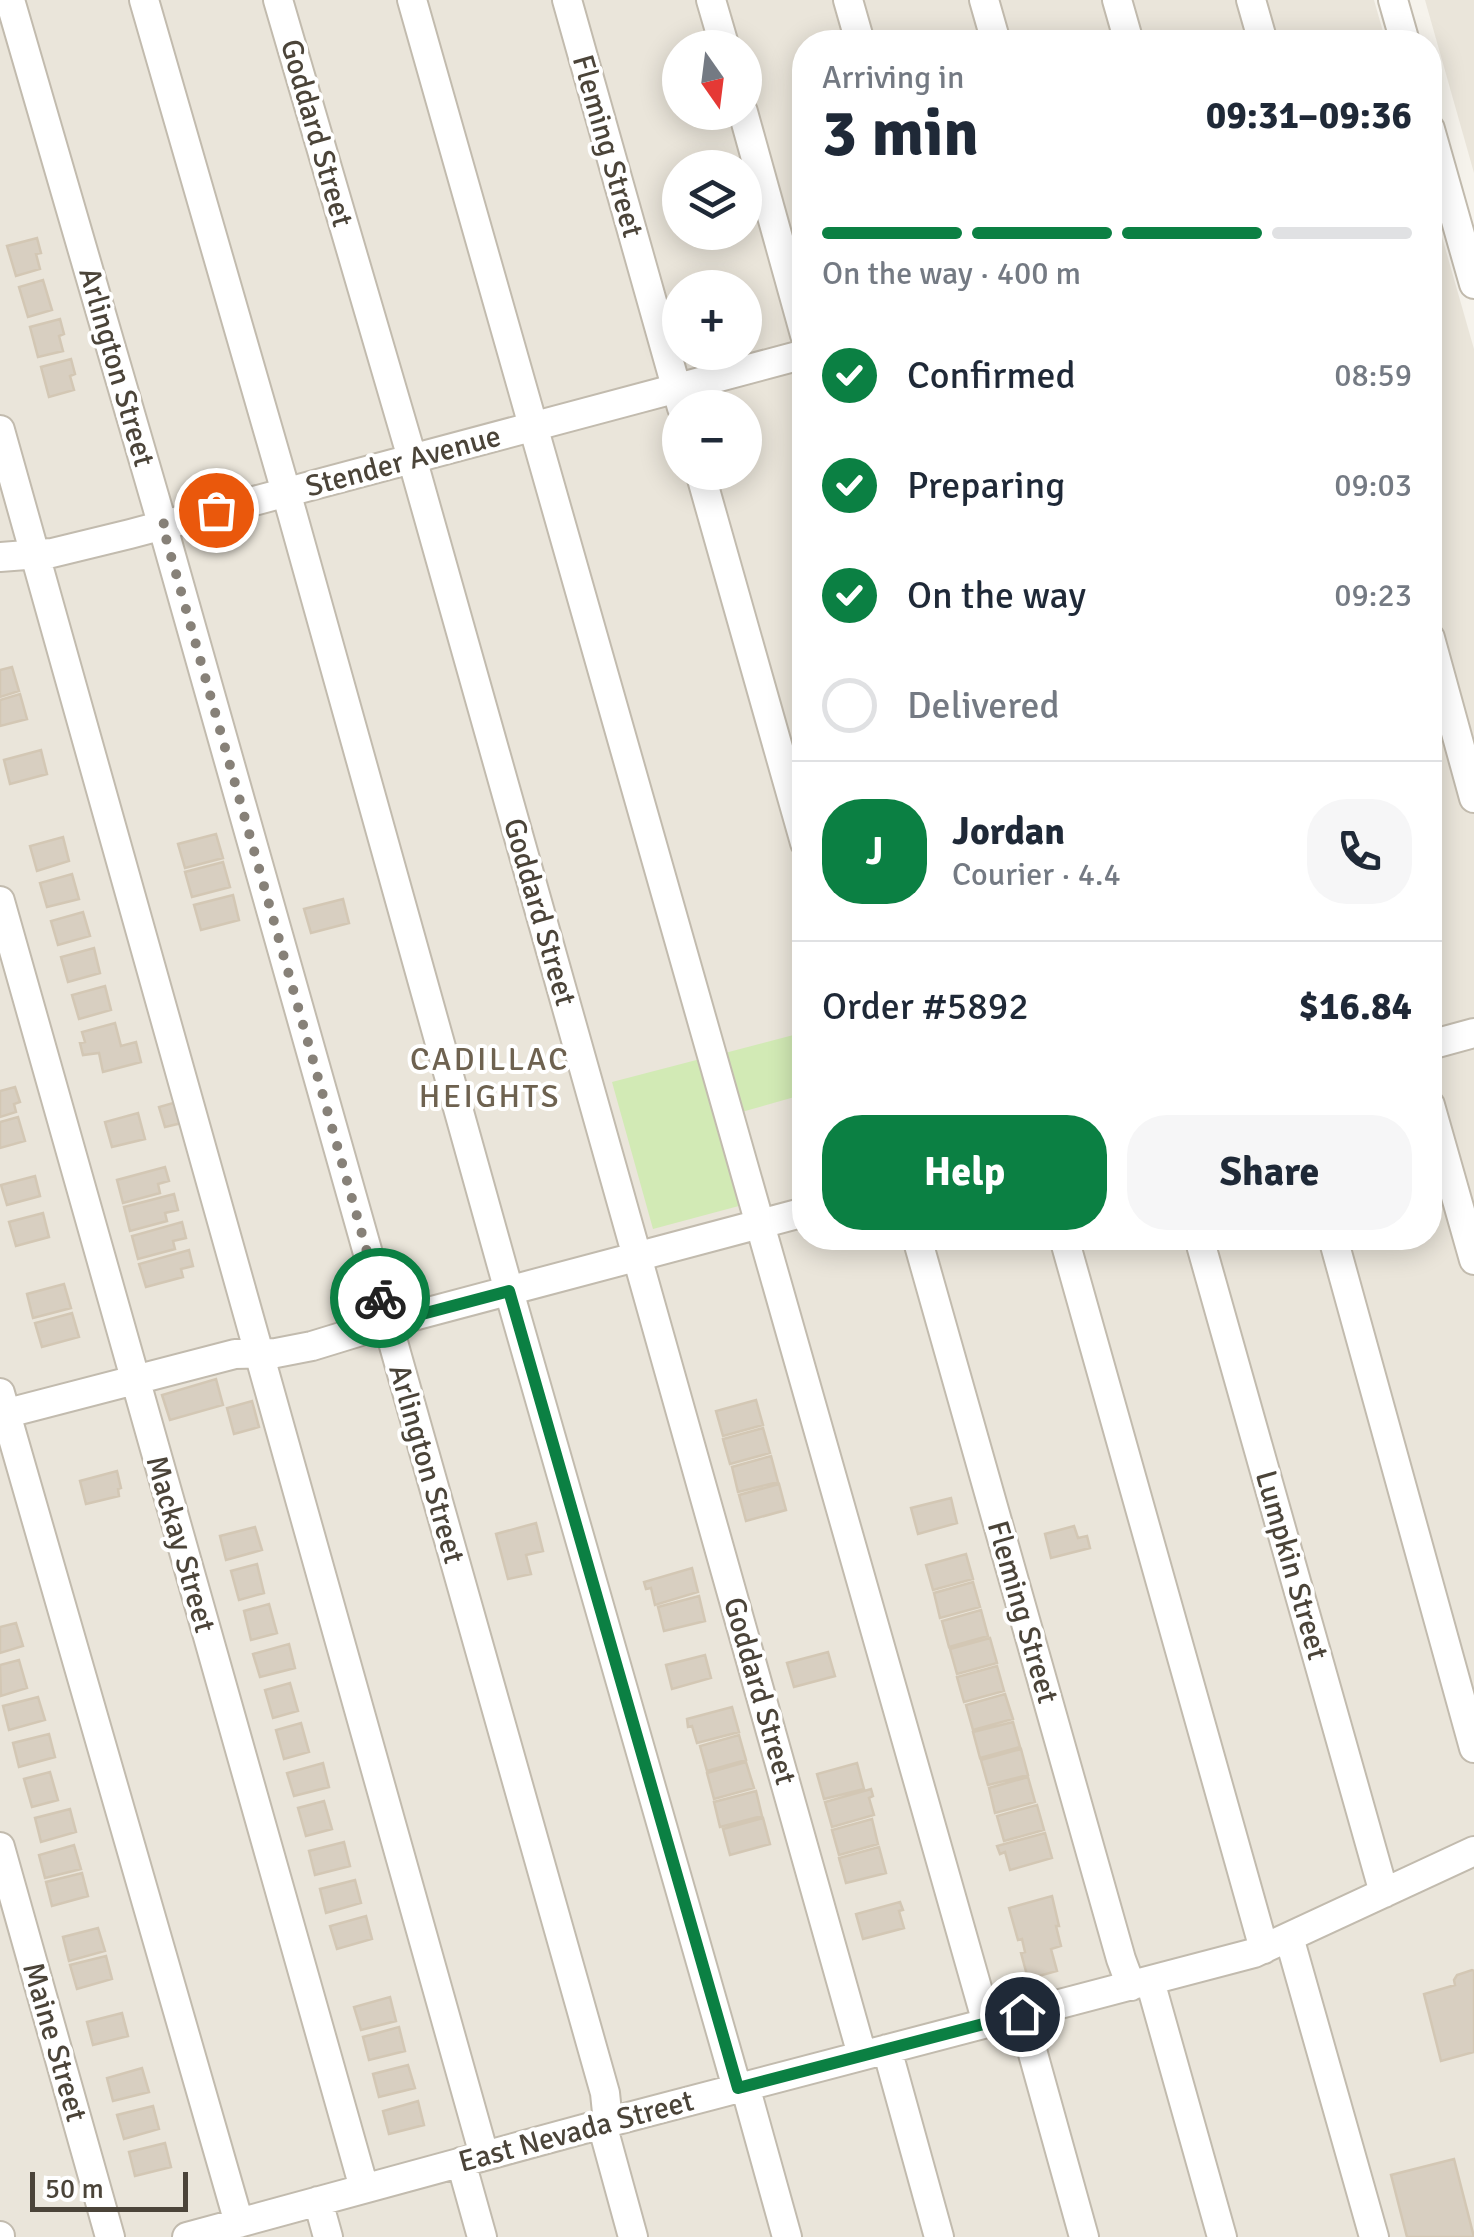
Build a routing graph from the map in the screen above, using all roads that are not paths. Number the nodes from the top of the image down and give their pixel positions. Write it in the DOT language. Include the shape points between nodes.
graph roads {
  1 [pos="10,0"];
  2 [pos="144,0"];
  3 [pos="278,0"];
  4 [pos="412,0"];
  5 [pos="567,0"];
  6 [pos="712,0"];
  7 [pos="848,0"];
  8 [pos="984,0"];
  9 [pos="1117,0"];
  10 [pos="1251,0"];
  11 [pos="1393,0"];
  12 [pos="720,30"];
  13 [pos="857,30"];
  14 [pos="993,30"];
  15 [pos="1126,30"];
  16 [pos="1260,30"];
  17 [pos="1402,30"];
  18 [pos="748,130"];
  19 [pos="1442,195"];
  20 [pos="1474,284"];
  21 [pos="792,288"];
  22 [pos="792,359"];
  23 [pos="677,390"];
  24 [pos="702,390"];
  25 [pos="662,401"];
  26 [pos="530,428"];
  27 [pos="0,430"];
  28 [pos="412,458"];
  29 [pos="705,490"];
  30 [pos="286,492"];
  31 [pos="162,524"];
  32 [pos="36,556"];
  33 [pos="0,557"];
  34 [pos="1442,682"];
  35 [pos="792,797"];
  36 [pos="1474,798"];
  37 [pos="0,901"];
  38 [pos="1474,1033"];
  39 [pos="1442,1041"];
  40 [pos="1442,1147"];
  41 [pos="792,1215"];
  42 [pos="760,1224"];
  43 [pos="919,1250"];
  44 [pos="1068,1250"];
  45 [pos="1202,1250"];
  46 [pos="1336,1250"];
  47 [pos="637,1256"];
  48 [pos="1474,1260"];
  49 [pos="509,1291"];
  50 [pos="388,1323"];
  51 [pos="259,1352"];
  52 [pos="134,1379"];
  53 [pos="2,1407"];
  54 [pos="1474,1748"];
  55 [pos="0,1847"];
  56 [pos="1474,1851"];
  57 [pos="1384,1893"];
  58 [pos="1277,1943"];
  59 [pos="1140,1984"];
  60 [pos="1022,2014"];
  61 [pos="986,2023"];
  62 [pos="875,2052"];
  63 [pos="741,2087"];
  64 [pos="605,2123"];
  65 [pos="473,2158"];
  66 [pos="364,2188"];
  67 [pos="318,2200"];
  68 [pos="239,2222"];
  69 [pos="110,2237"];
  70 [pos="188,2237"];
  71 [pos="328,2237"];
  72 [pos="482,2237"];
  73 [pos="633,2237"];
  74 [pos="787,2237"];
  75 [pos="939,2237"];
  76 [pos="1084,2237"];
  77 [pos="1222,2237"];
  78 [pos="1374,2237"];
  1 -- 31 [label="street, Arlington Street"];
  2 -- 30 [label="street"];
  3 -- 28 [label="street, Goddard Street"];
  4 -- 26 [label="street"];
  5 -- 23 [label="street, Fleming Street"];
  6 -- 12 [label="street"];
  7 -- 13 [label="street"];
  8 -- 14 [label="street"];
  9 -- 15 [label="street"];
  10 -- 16 [label="street"];
  11 -- 17 [label="street"];
  18 -- 21 [label="street"];
  19 -- 20 [label="street"];
  22 -- 24 [label="street, Stender Avenue"];
  25 -- 26 [label="street, Stender Avenue"];
  26 -- 28 [label="street, Stender Avenue"];
  26 -- 42 [label="street"];
  27 -- 32 [label="street"];
  28 -- 30 [label="street, Stender Avenue"];
  28 -- 47 [label="street, Goddard Street"];
  29 -- 35 [label="street"];
  30 -- 31 [label="street, Stender Avenue"];
  30 -- 49 [label="street"];
  31 -- 32 [label="street, Stender Avenue"];
  31 -- 50 [label="street, Arlington Street"];
  32 -- 33 [label="street, Stender Avenue"];
  32 -- 51 [label="street"];
  34 -- 36 [label="street"];
  37 -- 52 [label="street, Mackay Street"];
  38 -- 39 [label="street"];
  40 -- 48 [label="street"];
  41 -- 42 [label="street"];
  42 -- 47 [label="street"];
  42 -- 61 [label="street"];
  43 -- 59 [label="street, Fleming Street" via="1121,1959"];
  44 -- 58 [label="street"];
  45 -- 57 [label="street, Lumpkin Street"];
  46 -- 54 [label="street"];
  47 -- 49 [label="street"];
  47 -- 62 [label="street, Goddard Street"];
  49 -- 50 [label="street"];
  49 -- 63 [label="street"];
  50 -- 51 [label="street" via="312,1346"];
  50 -- 64 [label="street, Arlington Street" via="605,2093"];
  51 -- 52 [label="street"];
  51 -- 65 [label="street"];
  52 -- 53 [label="street"];
  52 -- 66 [label="street, Mackay Street"];
  53 -- 68 [label="street"];
  55 -- 69 [label="street, Maine Street"];
  56 -- 57 [label="street, East Nevada Street"];
  57 -- 58 [label="street, East Nevada Street"];
  58 -- 59 [label="street, East Nevada Street"];
  58 -- 78 [label="street"];
  59 -- 60 [label="street, East Nevada Street"];
  59 -- 77 [label="street, Fleming Street"];
  60 -- 61 [label="street, East Nevada Street"];
  60 -- 76 [label="street"];
  61 -- 62 [label="street, East Nevada Street"];
  62 -- 63 [label="street, East Nevada Street"];
  62 -- 75 [label="street, Goddard Street"];
  63 -- 64 [label="street, East Nevada Street"];
  63 -- 74 [label="street"];
  64 -- 65 [label="street, East Nevada Street"];
  64 -- 73 [label="street, Arlington Street"];
  65 -- 66 [label="street, East Nevada Street"];
  65 -- 72 [label="street"];
  66 -- 67 [label="street, East Nevada Street"];
  67 -- 68 [label="street, East Nevada Street"];
  67 -- 71 [label="street"];
  68 -- 70 [label="street, East Nevada Street"];
}
